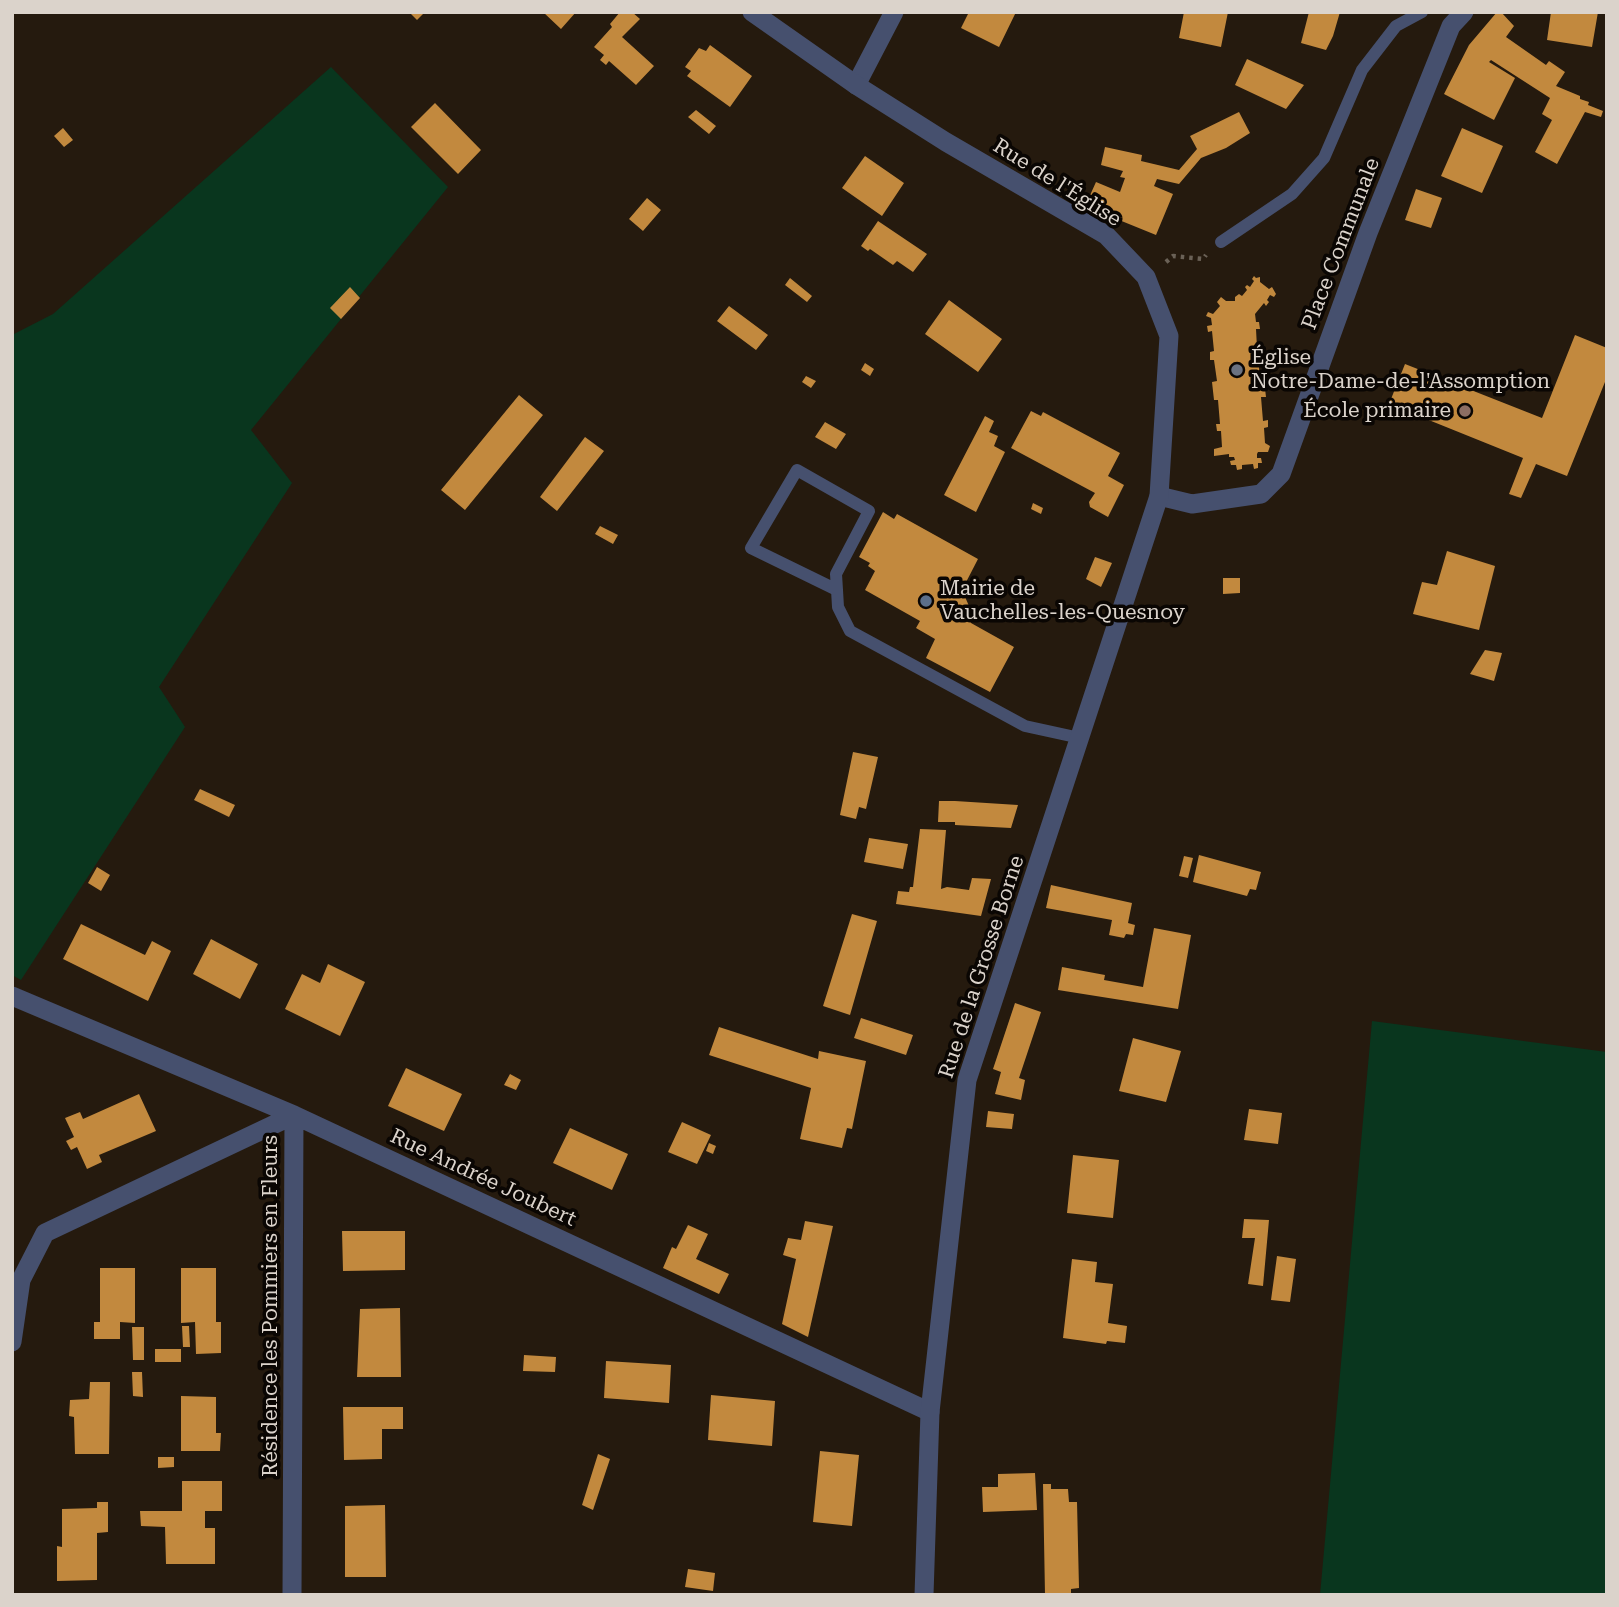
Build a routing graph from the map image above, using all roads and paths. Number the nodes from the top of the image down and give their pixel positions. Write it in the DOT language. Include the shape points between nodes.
graph roads {
  1 [pos="752,12"];
  2 [pos="894,12"];
  3 [pos="1422,12"];
  4 [pos="1457,19"];
  5 [pos="856,85"];
  6 [pos="1221,242"];
  7 [pos="1146,277"];
  8 [pos="1159,496"];
  9 [pos="837,590"];
  10 [pos="1080,738"];
  11 [pos="12,996"];
  12 [pos="294,1115"];
  13 [pos="12,1342"];
  14 [pos="930,1412"];
  15 [pos="292,1595"];
  16 [pos="924,1595"];
  1 -- 5 [label="street, Rue de l'Église"];
  2 -- 5 [label="street"];
  3 -- 6 [label="lane" via="1396,26 1362,70 1324,158 1292,194"];
  4 -- 8 [label="street, Place Communale" via="1368,233 1281,474 1261,494 1192,504"];
  5 -- 7 [label="street, Rue de l'Église" via="1106,235"];
  6 -- 7 [label="path" via="1203,259 1173,256"];
  7 -- 8 [label="street, Rue de l'Église" via="1169,336"];
  8 -- 10 [label="street, Rue de la Grosse Borne"];
  9 -- 9 [label="lane" via="836,574 869,510 797,470 751,548"];
  9 -- 10 [label="lane" via="838,607 850,631 1025,726"];
  10 -- 14 [label="street, Rue de la Grosse Borne" via="967,1080"];
  11 -- 12 [label="street, Rue Andrée Joubert"];
  12 -- 13 [label="street, Résidence les Pommiers en Fleurs" via="45,1233 21,1280"];
  12 -- 14 [label="street, Rue Andrée Joubert"];
  12 -- 15 [label="street, Résidence les Pommiers en Fleurs"];
  14 -- 16 [label="street, Rue de la Grosse Borne"];
}
